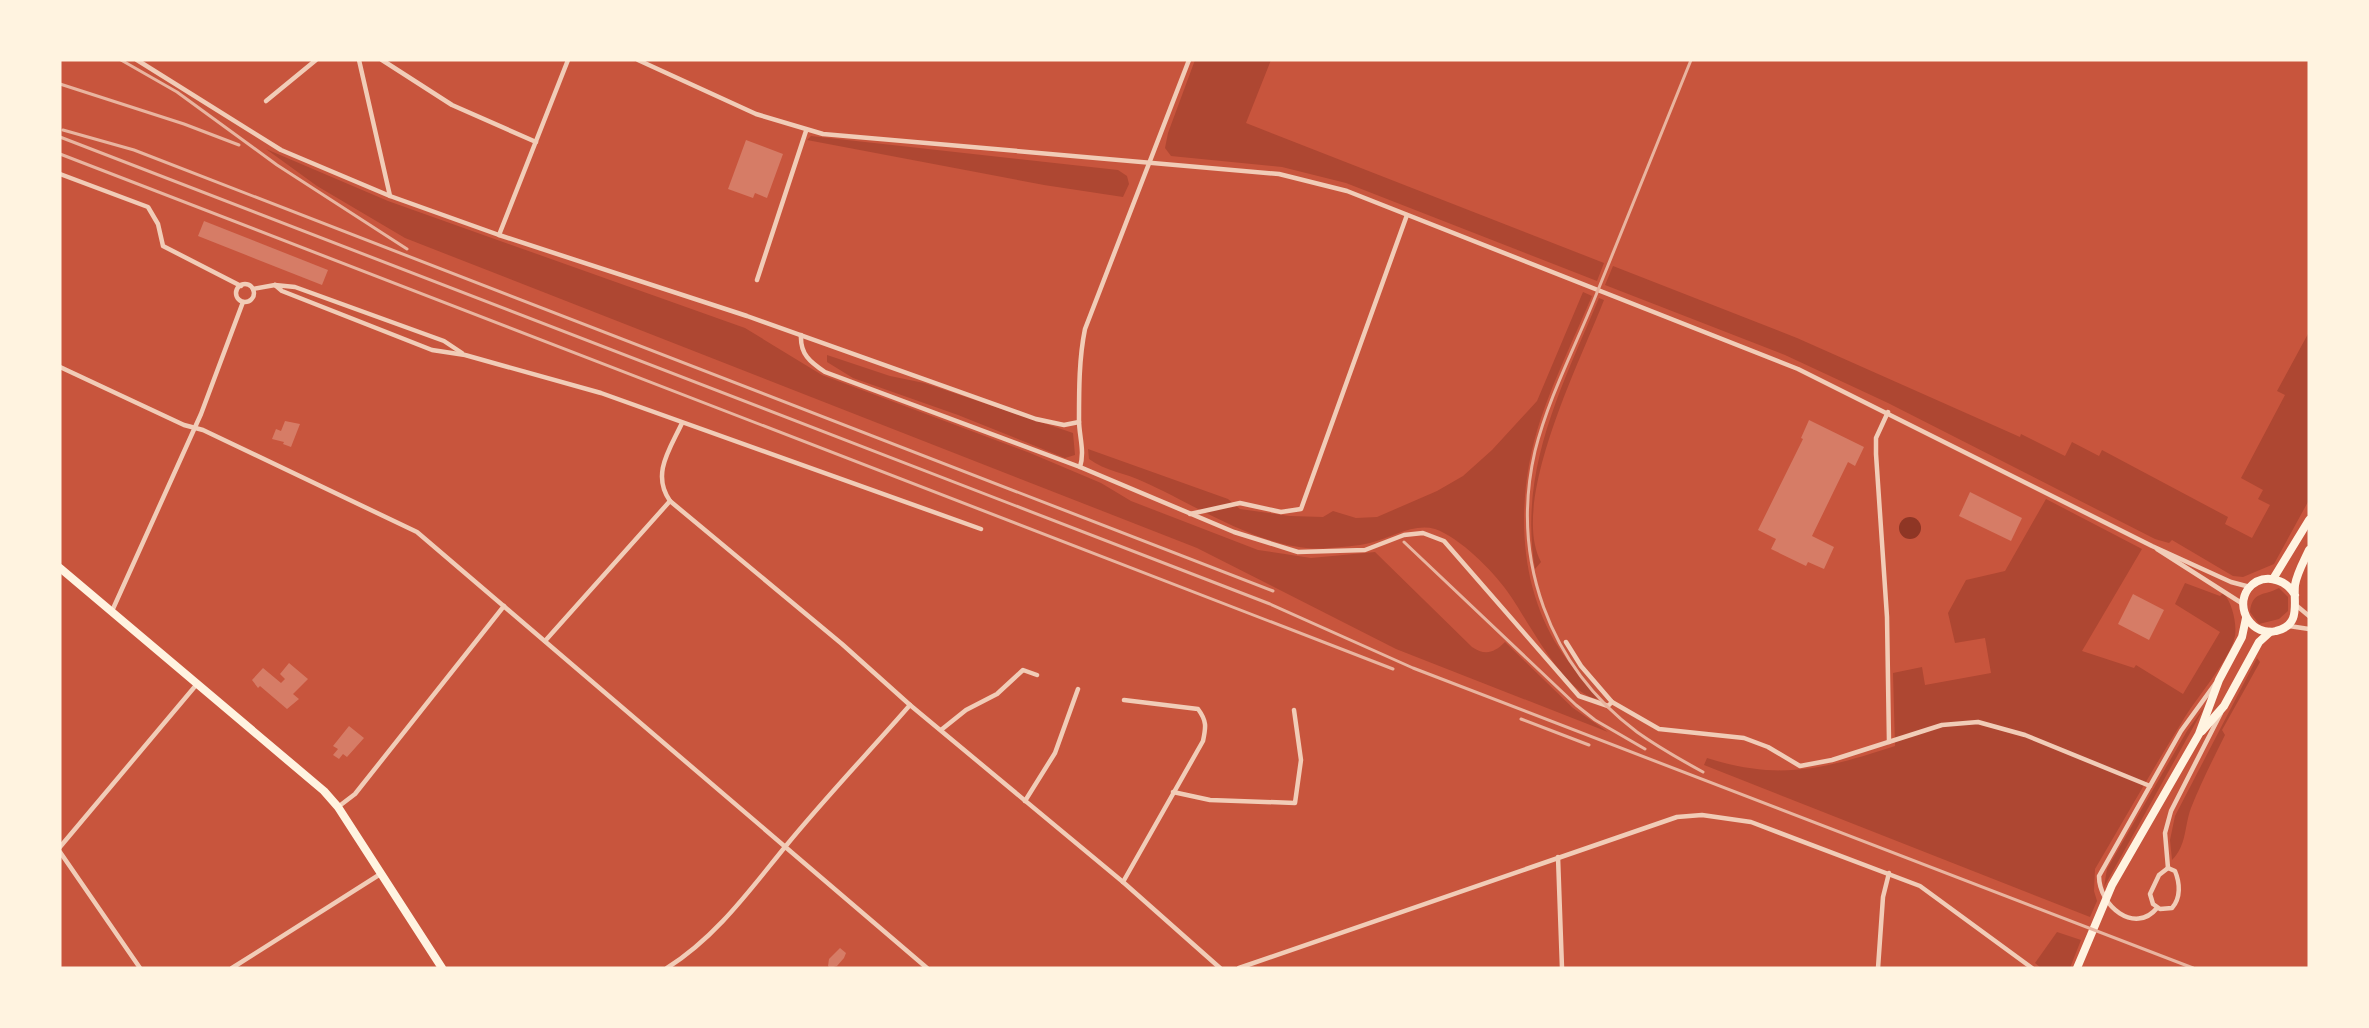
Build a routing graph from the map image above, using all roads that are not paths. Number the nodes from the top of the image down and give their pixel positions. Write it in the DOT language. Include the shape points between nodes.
graph roads {
  1 [pos="138,60"];
  2 [pos="316,60"];
  3 [pos="359,60"];
  4 [pos="382,60"];
  5 [pos="568,60"];
  6 [pos="638,60"];
  7 [pos="1189,60"];
  8 [pos="266,101"];
  9 [pos="806,131"];
  10 [pos="536,142"];
  11 [pos="1151,162"];
  12 [pos="60,174"];
  13 [pos="390,196"];
  14 [pos="1407,215"];
  15 [pos="499,235"];
  16 [pos="758,280"];
  17 [pos="275,285"];
  18 [pos="241,286"];
  19 [pos="253,289"];
  20 [pos="243,302"];
  21 [pos="801,335"];
  22 [pos="465,355"];
  23 [pos="60,367"];
  24 [pos="1888,412"];
  25 [pos="1079,422"];
  26 [pos="682,423"];
  27 [pos="195,428"];
  28 [pos="1080,467"];
  29 [pos="670,501"];
  30 [pos="1190,514"];
  31 [pos="2309,520"];
  32 [pos="981,529"];
  33 [pos="2152,546"];
  34 [pos="2309,550"];
  35 [pos="60,568"];
  36 [pos="2273,579"];
  37 [pos="2250,587"];
  38 [pos="2295,595"];
  39 [pos="2243,605"];
  40 [pos="504,606"];
  41 [pos="2297,606"];
  42 [pos="112,611"];
  43 [pos="2309,616"];
  44 [pos="2246,618"];
  45 [pos="2286,626"];
  46 [pos="2309,628"];
  47 [pos="2270,632"];
  48 [pos="545,641"];
  49 [pos="1566,642"];
  50 [pos="1037,675"];
  51 [pos="2219,680"];
  52 [pos="197,683"];
  53 [pos="1078,689"];
  54 [pos="1124,700"];
  55 [pos="1612,702"];
  56 [pos="910,705"];
  57 [pos="2224,706"];
  58 [pos="1294,710"];
  59 [pos="940,730"];
  60 [pos="2199,735"];
  61 [pos="1889,742"];
  62 [pos="2150,786"];
  63 [pos="1173,792"];
  64 [pos="1025,801"];
  65 [pos="338,807"];
  66 [pos="60,847"];
  67 [pos="785,847"];
  68 [pos="60,852"];
  69 [pos="1558,857"];
  70 [pos="2168,868"];
  71 [pos="382,873"];
  72 [pos="1889,873"];
  73 [pos="1123,882"];
  74 [pos="2157,908"];
  75 [pos="141,968"];
  76 [pos="232,968"];
  77 [pos="442,968"];
  78 [pos="667,968"];
  79 [pos="927,968"];
  80 [pos="1220,968"];
  81 [pos="1239,968"];
  82 [pos="1562,968"];
  83 [pos="1878,968"];
  84 [pos="2032,968"];
  85 [pos="2077,968"];
  1 -- 13 [label="street" via="281,150"];
  2 -- 8 [label="street"];
  3 -- 13 [label="street"];
  4 -- 10 [label="street" via="452,105"];
  5 -- 10 [label="street"];
  6 -- 9 [label="street" via="756,114"];
  7 -- 11 [label="street"];
  9 -- 11 [label="street"];
  9 -- 16 [label="street"];
  10 -- 15 [label="street"];
  11 -- 14 [label="street" via="1303,178"];
  11 -- 25 [label="street" via="1085,329"];
  12 -- 18 [label="street" via="148,207 158,224 163,246"];
  13 -- 15 [label="street"];
  14 -- 24 [label="street" via="1798,369"];
  14 -- 30 [label="street" via="1301,509 1281,512 1240,503"];
  15 -- 21 [label="street"];
  17 -- 19 [label="street"];
  17 -- 22 [label="street" via="432,350"];
  17 -- 22 [label="street" via="295,287 444,341"];
  18 -- 19 [label="street"];
  18 -- 20 [label="street" via="237,296"];
  19 -- 20 [label="street" via="251,300"];
  20 -- 27 [label="street"];
  21 -- 25 [label="street" via="1036,419 1064,425"];
  21 -- 28 [label="street" via="800,349 825,372"];
  22 -- 26 [label="street" via="601,393"];
  23 -- 27 [label="street"];
  24 -- 33 [label="street"];
  24 -- 61 [label="street" via="1876,438 1876,454 1887,617"];
  25 -- 28 [label="street" via="1083,451"];
  26 -- 29 [label="street" via="661,469 661,482"];
  26 -- 32 [label="street"];
  27 -- 40 [label="street" via="417,532"];
  27 -- 42 [label="street"];
  28 -- 30 [label="street"];
  29 -- 48 [label="street"];
  29 -- 56 [label="street"];
  30 -- 55 [label="street" via="1298,552 1365,550 1404,535 1423,533 1444,540 1579,696 1608,706"];
  31 -- 36 [label="main road"];
  33 -- 37 [label="street"];
  33 -- 39 [label="street"];
  34 -- 38 [label="main road" via="2298,573"];
  35 -- 42 [label="main road"];
  36 -- 37 [label="main road"];
  36 -- 38 [label="main road" via="2286,584"];
  37 -- 39 [label="main road"];
  38 -- 41 [label="main road"];
  39 -- 44 [label="main road"];
  40 -- 48 [label="street"];
  40 -- 65 [label="street" via="355,794"];
  41 -- 43 [label="street"];
  41 -- 45 [label="main road"];
  42 -- 52 [label="main road"];
  44 -- 47 [label="main road" via="2256,628"];
  44 -- 51 [label="main road" via="2242,637"];
  45 -- 46 [label="street"];
  45 -- 47 [label="main road"];
  47 -- 57 [label="main road" via="2259,642"];
  48 -- 67 [label="street"];
  49 -- 55 [label="street"];
  50 -- 59 [label="street" via="1023,670 997,694 966,710"];
  51 -- 60 [label="main road"];
  51 -- 62 [label="street" via="2181,731"];
  52 -- 65 [label="main road" via="310,777"];
  52 -- 66 [label="street"];
  53 -- 64 [label="street" via="1055,753"];
  54 -- 63 [label="street" via="1198,710 1205,718 1203,741"];
  55 -- 61 [label="street" via="1659,729 1744,738 1800,765 1832,760"];
  56 -- 59 [label="street"];
  56 -- 67 [label="street"];
  57 -- 60 [label="main road"];
  57 -- 70 [label="street" via="2171,811 2165,833"];
  58 -- 63 [label="street" via="1301,760 1295,803 1210,800"];
  59 -- 64 [label="street"];
  60 -- 85 [label="main road" via="2112,885"];
  61 -- 62 [label="street" via="1942,725 1978,722 2025,735"];
  62 -- 74 [label="street" via="2105,864 2099,885 2105,900 2119,913 2146,917"];
  63 -- 73 [label="street"];
  64 -- 73 [label="street"];
  65 -- 71 [label="main road"];
  67 -- 78 [label="street" via="725,920"];
  67 -- 79 [label="street"];
  68 -- 75 [label="street"];
  69 -- 72 [label="street" via="1677,817 1702,814 1751,822"];
  69 -- 81 [label="street"];
  69 -- 82 [label="street"];
  70 -- 74 [label="street" via="2152,889 2151,899"];
  70 -- 74 [label="street" via="2175,871 2178,879 2177,900 2168,909"];
  71 -- 76 [label="street"];
  71 -- 77 [label="main road"];
  72 -- 83 [label="street" via="1883,897"];
  72 -- 84 [label="street" via="1920,886"];
  73 -- 80 [label="street"];
}
